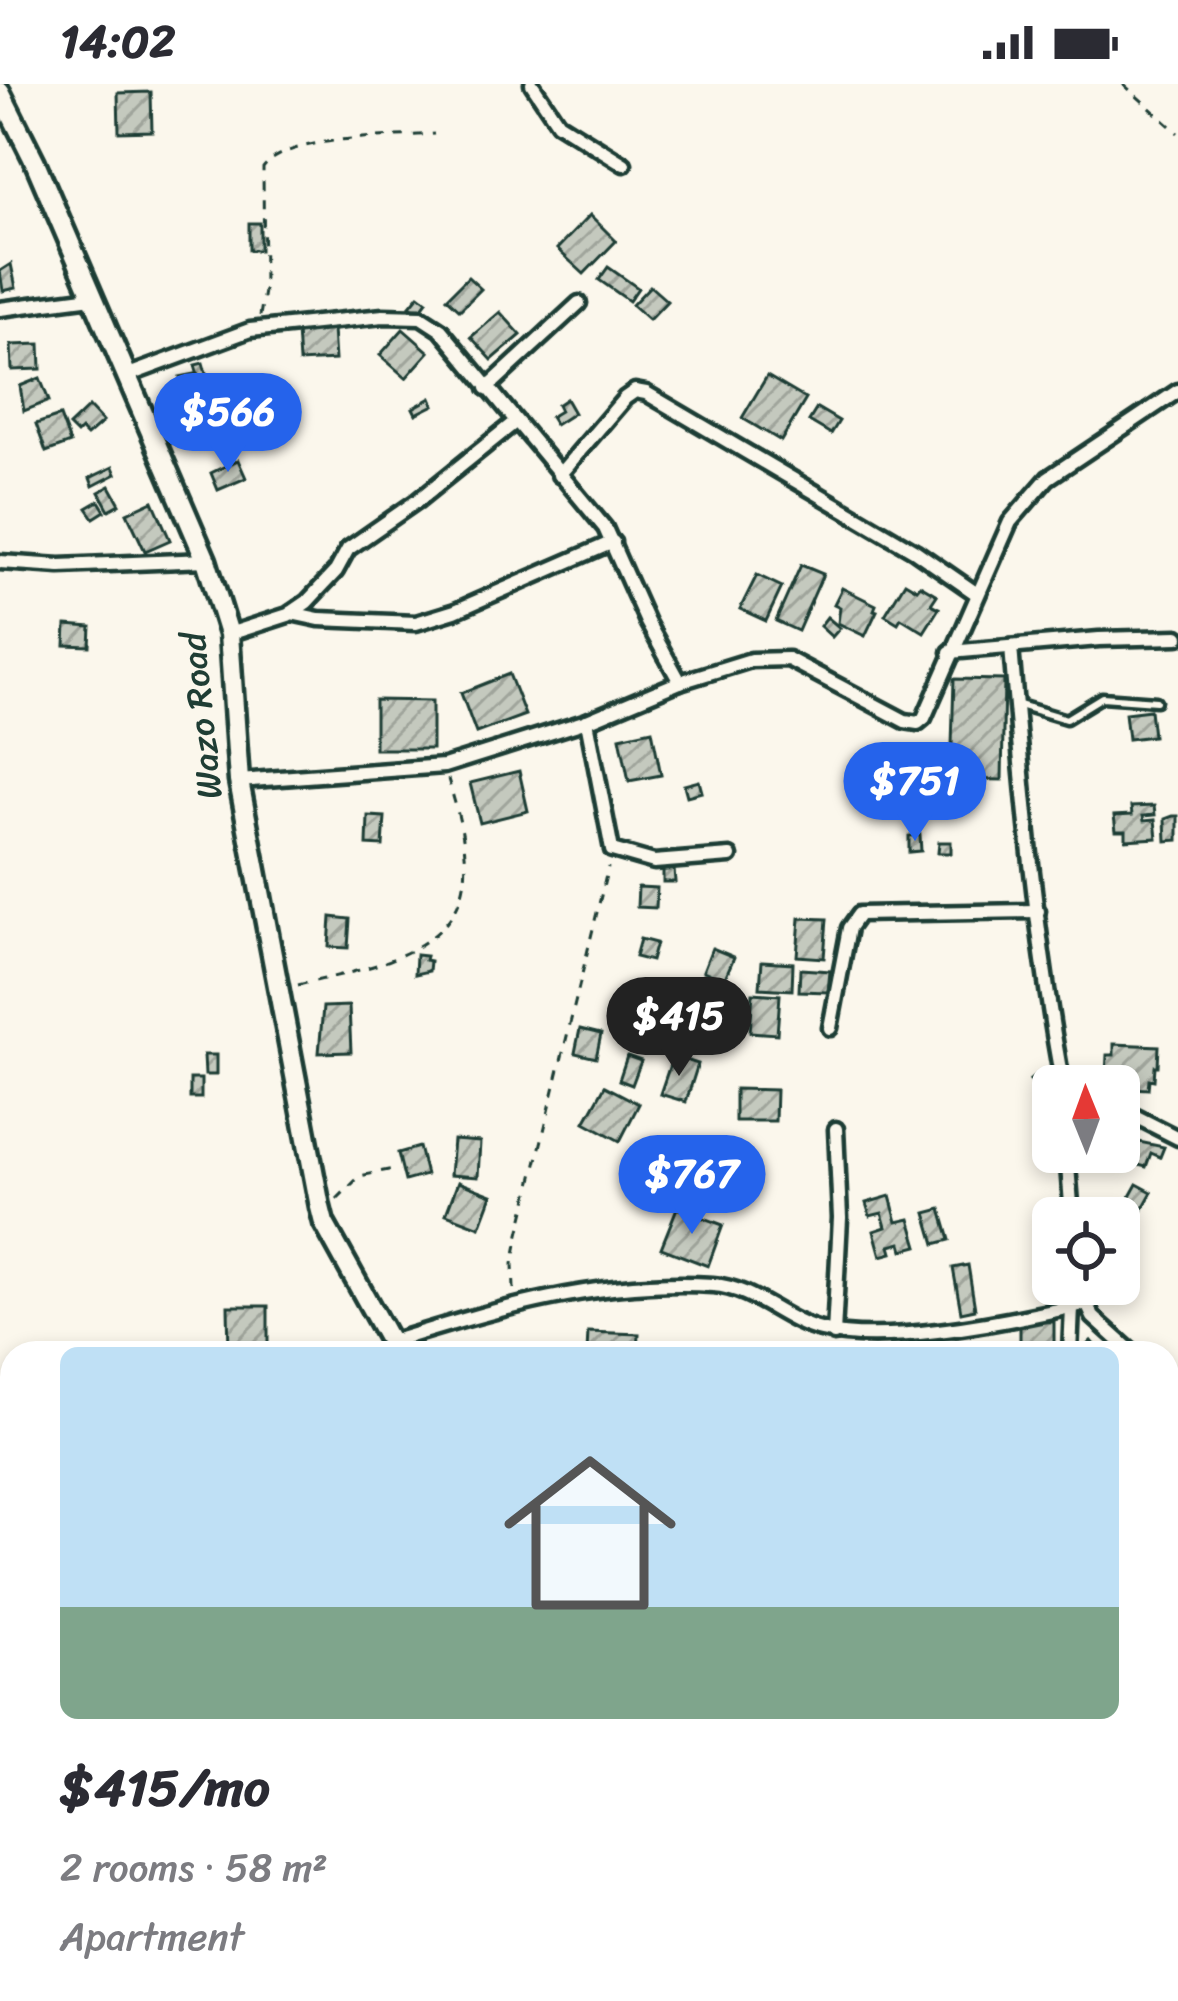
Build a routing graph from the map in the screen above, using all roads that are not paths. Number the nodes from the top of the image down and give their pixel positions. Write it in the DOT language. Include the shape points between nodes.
graph roads {
  1 [pos="532,84"];
  2 [pos="0,92"];
  3 [pos="624,164"];
  4 [pos="92,297"];
  5 [pos="579,303"];
  6 [pos="0,309"];
  7 [pos="126,376"];
  8 [pos="487,388"];
  9 [pos="1178,391"];
  10 [pos="515,422"];
  11 [pos="559,475"];
  12 [pos="613,542"];
  13 [pos="206,560"];
  14 [pos="0,562"];
  15 [pos="977,594"];
  16 [pos="291,613"];
  17 [pos="229,634"];
  18 [pos="1178,638"];
  19 [pos="1011,647"];
  20 [pos="950,652"];
  21 [pos="680,682"];
  22 [pos="1156,701"];
  23 [pos="1016,704"];
  24 [pos="587,721"];
  25 [pos="239,782"];
  26 [pos="730,856"];
  27 [pos="1038,911"];
  28 [pos="830,1028"];
  29 [pos="1059,1065"];
  30 [pos="1140,1119"];
  31 [pos="836,1129"];
  32 [pos="1178,1138"];
  33 [pos="1078,1306"];
  34 [pos="834,1334"];
  35 [pos="390,1341"];
  36 [pos="410,1341"];
  37 [pos="1072,1341"];
  38 [pos="1119,1341"];
  1 -- 3 [label="street" via="558,123"];
  2 -- 4 [label="main road, Wazo Road"];
  4 -- 6 [label="street"];
  4 -- 7 [label="main road, Wazo Road"];
  5 -- 8 [label="street"];
  7 -- 8 [label="street" via="258,329 421,317"];
  7 -- 13 [label="main road, Wazo Road"];
  8 -- 10 [label="street"];
  9 -- 15 [label="street" via="1030,495"];
  10 -- 11 [label="street"];
  10 -- 16 [label="street" via="348,549 320,592"];
  11 -- 12 [label="street"];
  11 -- 15 [label="street" via="625,398 646,393"];
  12 -- 16 [label="street" via="416,623"];
  12 -- 21 [label="street"];
  13 -- 14 [label="street"];
  13 -- 17 [label="main road, Wazo Road"];
  15 -- 20 [label="street"];
  16 -- 17 [label="street"];
  17 -- 25 [label="main road, Wazo Road"];
  18 -- 19 [label="street"];
  19 -- 20 [label="street"];
  19 -- 23 [label="street"];
  20 -- 21 [label="street" via="924,718 914,724 788,659 751,660"];
  21 -- 24 [label="street"];
  22 -- 23 [label="lane" via="1102,697 1066,719"];
  23 -- 27 [label="street"];
  24 -- 25 [label="street" via="444,766"];
  24 -- 26 [label="street" via="612,850 654,862"];
  25 -- 35 [label="main road, Wazo Road" via="324,1223"];
  27 -- 28 [label="street" via="859,914 849,928"];
  27 -- 29 [label="street"];
  30 -- 32 [label="street"];
  31 -- 34 [label="street"];
  33 -- 34 [label="street" via="902,1335"];
  33 -- 37 [label="street"];
  33 -- 38 [label="street"];
  34 -- 36 [label="street" via="718,1285 609,1286 515,1303"];
}
